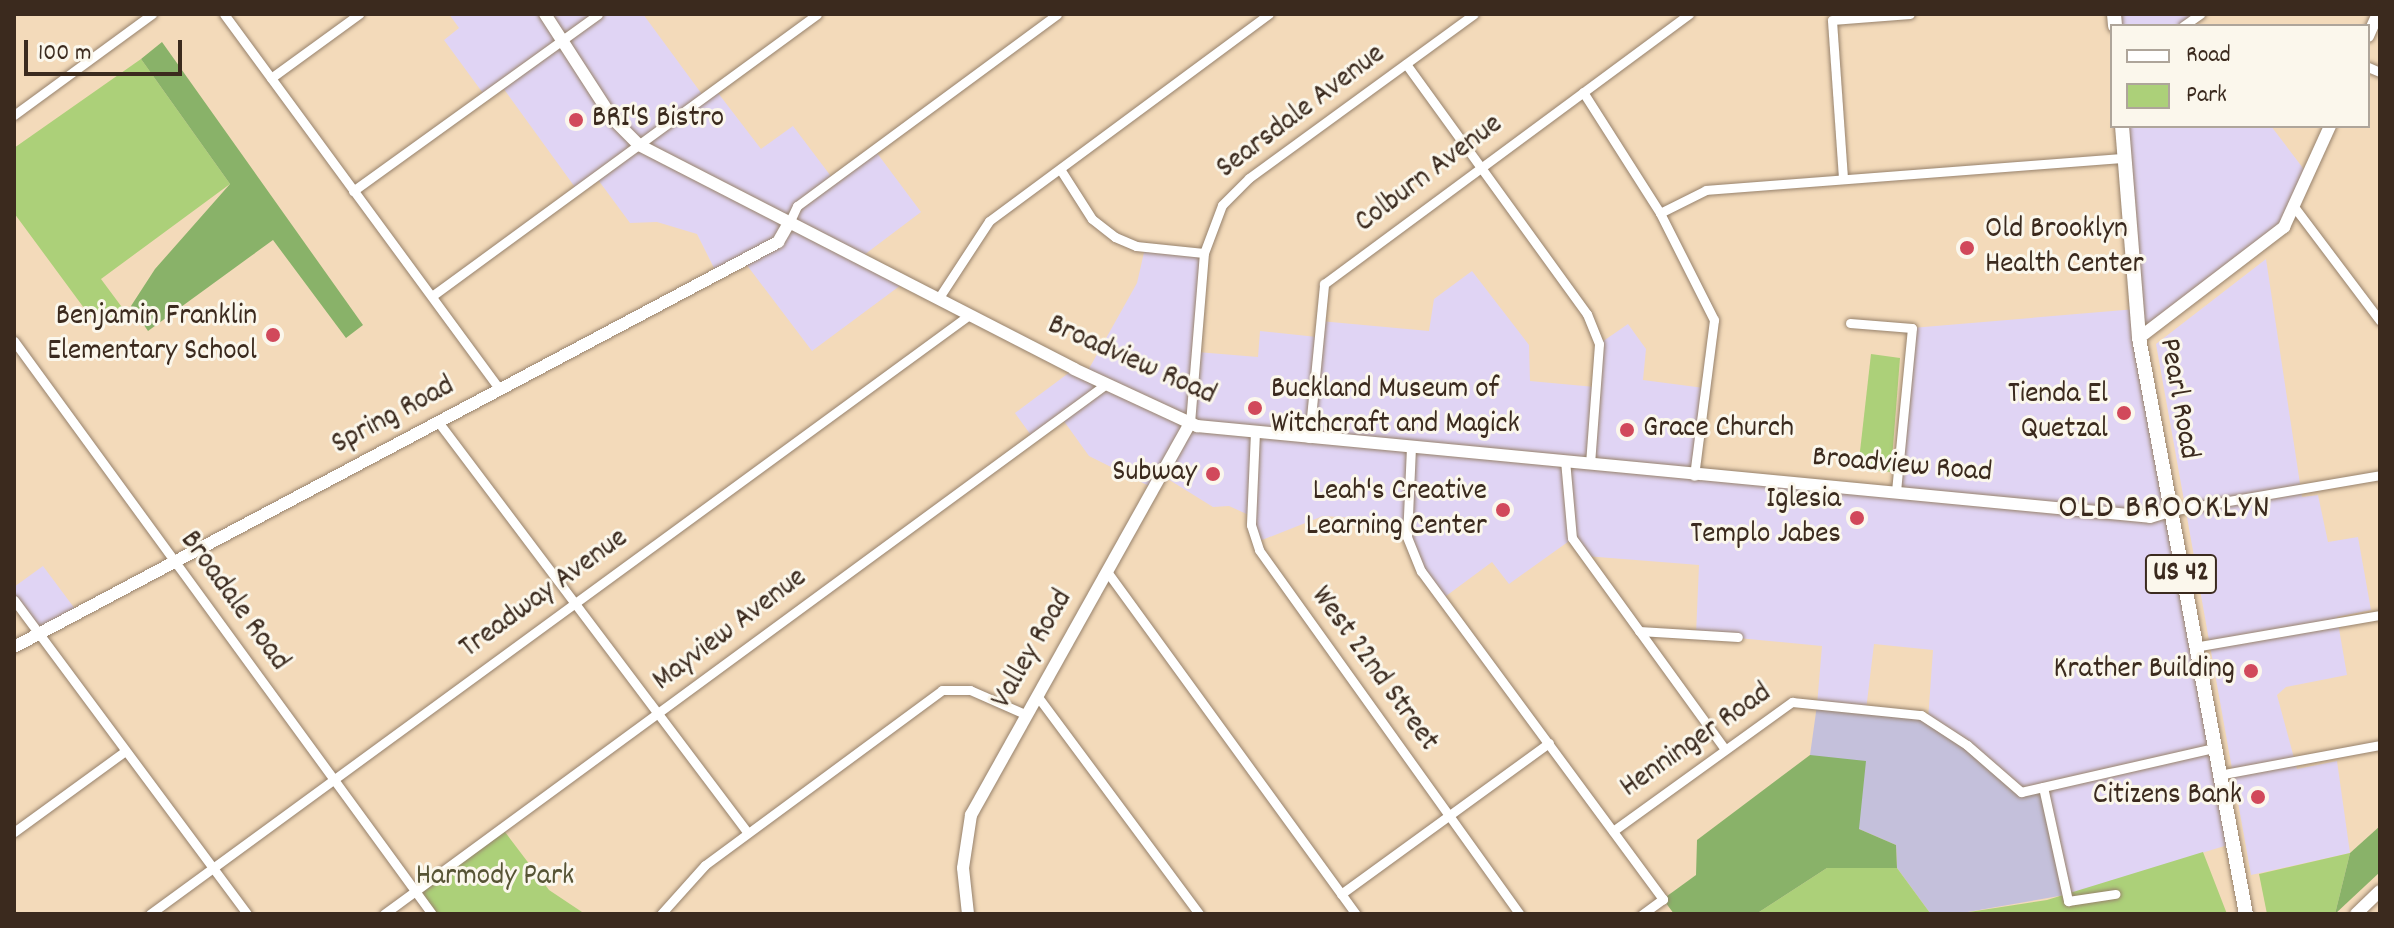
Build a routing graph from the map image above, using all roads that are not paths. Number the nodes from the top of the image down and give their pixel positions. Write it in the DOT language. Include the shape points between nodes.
graph roads {
  1 [pos="152,14"];
  2 [pos="224,14"];
  3 [pos="359,14"];
  4 [pos="545,14"];
  5 [pos="598,14"];
  6 [pos="817,14"];
  7 [pos="1057,14"];
  8 [pos="1269,14"];
  9 [pos="1474,14"];
  10 [pos="1689,14"];
  11 [pos="1910,14"];
  12 [pos="562,41"];
  13 [pos="1406,64"];
  14 [pos="271,78"];
  15 [pos="1583,92"];
  16 [pos="14,115"];
  17 [pos="2122,128"];
  18 [pos="2329,128"];
  19 [pos="639,145"];
  20 [pos="2124,158"];
  21 [pos="1480,167"];
  22 [pos="1060,169"];
  23 [pos="1843,178"];
  24 [pos="353,191"];
  25 [pos="2295,208"];
  26 [pos="1660,213"];
  27 [pos="789,223"];
  28 [pos="1204,253"];
  29 [pos="432,296"];
  30 [pos="938,299"];
  31 [pos="969,315"];
  32 [pos="2380,321"];
  33 [pos="1850,323"];
  34 [pos="2139,338"];
  35 [pos="14,341"];
  36 [pos="1106,384"];
  37 [pos="500,390"];
  38 [pos="439,423"];
  39 [pos="1190,423"];
  40 [pos="1255,432"];
  41 [pos="1309,438"];
  42 [pos="1411,447"];
  43 [pos="1565,460"];
  44 [pos="1590,463"];
  45 [pos="2380,475"];
  46 [pos="1694,476"];
  47 [pos="1896,492"];
  48 [pos="2170,511"];
  49 [pos="174,562"];
  50 [pos="1108,573"];
  51 [pos="14,600"];
  52 [pos="575,602"];
  53 [pos="2380,615"];
  54 [pos="1639,631"];
  55 [pos="39,634"];
  56 [pos="1738,637"];
  57 [pos="14,647"];
  58 [pos="2194,647"];
  59 [pos="1038,697"];
  60 [pos="660,714"];
  61 [pos="1027,715"];
  62 [pos="1549,743"];
  63 [pos="2380,745"];
  64 [pos="2213,748"];
  65 [pos="1725,749"];
  66 [pos="125,751"];
  67 [pos="2218,775"];
  68 [pos="334,782"];
  69 [pos="2043,787"];
  70 [pos="1449,816"];
  71 [pos="1613,831"];
  72 [pos="14,832"];
  73 [pos="748,833"];
  74 [pos="213,868"];
  75 [pos="2380,891"];
  76 [pos="414,892"];
  77 [pos="1341,894"];
  78 [pos="2115,894"];
  79 [pos="150,914"];
  80 [pos="247,914"];
  81 [pos="384,914"];
  82 [pos="432,914"];
  83 [pos="661,914"];
  84 [pos="968,914"];
  85 [pos="1199,914"];
  86 [pos="1356,914"];
  87 [pos="1520,914"];
  88 [pos="1642,914"];
  89 [pos="2246,914"];
  90 [pos="2356,914"];
  1 -- 16 [label="street"];
  2 -- 14 [label="street"];
  3 -- 14 [label="street"];
  4 -- 12 [label="main road, Broadview Road"];
  5 -- 12 [label="street"];
  6 -- 19 [label="street"];
  7 -- 27 [label="street" via="797,206"];
  8 -- 22 [label="street"];
  9 -- 13 [label="street, Searsdale Avenue"];
  10 -- 15 [label="street, Colburn Avenue"];
  11 -- 23 [label="street" via="1832,20"];
  12 -- 19 [label="main road, Broadview Road" via="613,119"];
  12 -- 24 [label="street"];
  13 -- 21 [label="street"];
  13 -- 28 [label="street, Searsdale Avenue" via="1249,178 1222,205"];
  14 -- 24 [label="street"];
  15 -- 21 [label="street, Colburn Avenue"];
  15 -- 26 [label="street"];
  17 -- 20 [label="main road, Pearl Road / US 42"];
  18 -- 25 [label="main road"];
  19 -- 27 [label="main road, Broadview Road"];
  19 -- 29 [label="street"];
  20 -- 23 [label="street"];
  20 -- 34 [label="main road, Pearl Road / US 42"];
  21 -- 41 [label="street, Colburn Avenue" via="1324,284"];
  21 -- 44 [label="street" via="1599,344"];
  22 -- 28 [label="street" via="1092,219 1115,237 1136,246"];
  22 -- 30 [label="street" via="989,221"];
  23 -- 26 [label="street" via="1706,190"];
  24 -- 29 [label="street"];
  25 -- 32 [label="street"];
  25 -- 34 [label="main road" via="2265,244"];
  26 -- 46 [label="street" via="1714,320"];
  27 -- 30 [label="main road, Broadview Road"];
  27 -- 37 [label="main road, Spring Road" via="778,242"];
  28 -- 39 [label="street, Searsdale Avenue"];
  29 -- 37 [label="street"];
  30 -- 31 [label="main road, Broadview Road"];
  31 -- 36 [label="main road, Broadview Road"];
  31 -- 52 [label="street, Treadway Avenue"];
  33 -- 47 [label="street" via="1912,328"];
  34 -- 48 [label="main road, Pearl Road / US 42"];
  35 -- 49 [label="street, Broadale Road"];
  36 -- 39 [label="main road, Broadview Road"];
  36 -- 60 [label="street, Mayview Avenue"];
  37 -- 38 [label="main road, Spring Road"];
  38 -- 49 [label="main road, Spring Road"];
  38 -- 52 [label="street"];
  39 -- 40 [label="main road, Broadview Road"];
  39 -- 50 [label="main road, Valley Road"];
  40 -- 41 [label="main road, Broadview Road"];
  40 -- 70 [label="street, West 22nd Street" via="1251,525 1259,550"];
  41 -- 42 [label="main road, Broadview Road"];
  42 -- 43 [label="main road, Broadview Road"];
  42 -- 62 [label="street" via="1407,537 1421,571"];
  43 -- 44 [label="main road, Broadview Road"];
  43 -- 54 [label="street" via="1572,538"];
  44 -- 46 [label="main road, Broadview Road"];
  45 -- 48 [label="street, Broadview Road"];
  46 -- 47 [label="main road, Broadview Road"];
  47 -- 48 [label="main road, Broadview Road" via="2150,517"];
  48 -- 58 [label="main road, Pearl Road / US 42"];
  49 -- 55 [label="main road, Spring Road"];
  49 -- 68 [label="street, Broadale Road"];
  50 -- 59 [label="main road, Valley Road"];
  50 -- 77 [label="street"];
  51 -- 55 [label="street"];
  52 -- 60 [label="street"];
  52 -- 68 [label="street, Treadway Avenue"];
  53 -- 58 [label="street"];
  54 -- 56 [label="street"];
  54 -- 65 [label="street"];
  55 -- 57 [label="main road, Spring Road"];
  55 -- 66 [label="street"];
  58 -- 64 [label="main road, Pearl Road / US 42"];
  59 -- 61 [label="main road, Valley Road"];
  59 -- 85 [label="street"];
  60 -- 73 [label="street"];
  60 -- 76 [label="street, Mayview Avenue"];
  61 -- 73 [label="street" via="970,690 942,690"];
  61 -- 84 [label="main road, Valley Road" via="971,815 963,868"];
  62 -- 70 [label="street"];
  62 -- 71 [label="street"];
  63 -- 67 [label="street"];
  64 -- 67 [label="main road, Pearl Road / US 42"];
  64 -- 69 [label="street, Henninger Road"];
  65 -- 69 [label="street, Henninger Road" via="1792,702 1921,715 1967,745 2021,792"];
  65 -- 71 [label="street, Henninger Road"];
  66 -- 72 [label="street"];
  66 -- 74 [label="street"];
  67 -- 89 [label="main road, Pearl Road / US 42"];
  68 -- 74 [label="street, Treadway Avenue"];
  68 -- 76 [label="street, Broadale Road"];
  69 -- 78 [label="street" via="2068,901"];
  70 -- 77 [label="street"];
  70 -- 87 [label="street, West 22nd Street"];
  71 -- 88 [label="street" via="1663,899"];
  73 -- 83 [label="street" via="694,875"];
  74 -- 79 [label="street, Treadway Avenue"];
  74 -- 80 [label="street"];
  75 -- 90 [label="main road"];
  76 -- 81 [label="street, Mayview Avenue"];
  76 -- 82 [label="street, Broadale Road"];
  77 -- 86 [label="street"];
}
